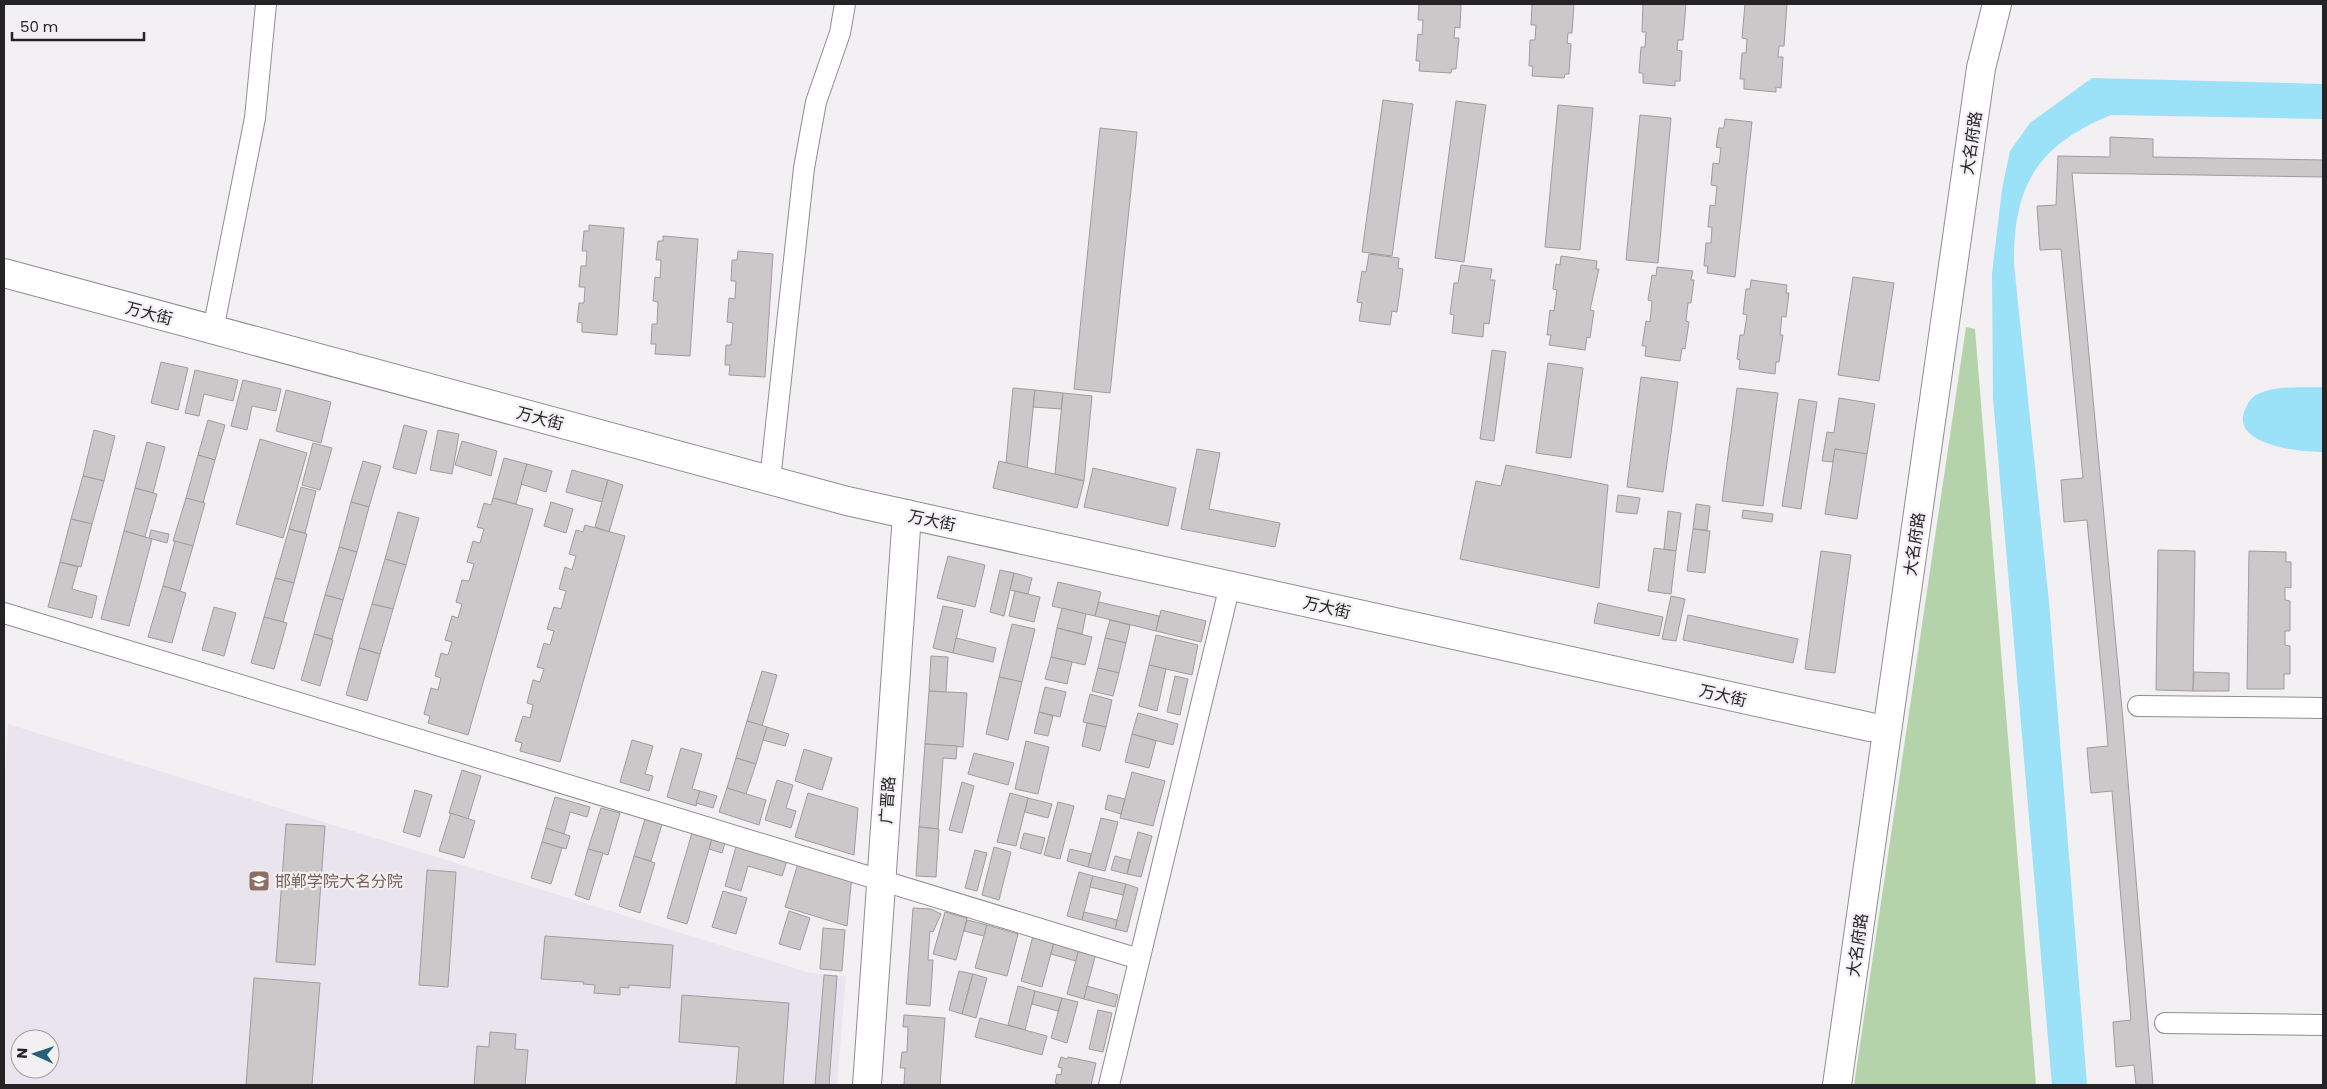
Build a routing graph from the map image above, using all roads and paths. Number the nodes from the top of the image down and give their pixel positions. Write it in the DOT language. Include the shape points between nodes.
graph roads {
  1 [pos="266,4"];
  2 [pos="845,4"];
  3 [pos="1978,4"];
  4 [pos="1997,4"];
  5 [pos="4,274"];
  6 [pos="213,330"];
  7 [pos="770,480"];
  8 [pos="907,514"];
  9 [pos="1230,585"];
  10 [pos="4,613"];
  11 [pos="2138,706"];
  12 [pos="2323,708"];
  13 [pos="1870,727"];
  14 [pos="881,880"];
  15 [pos="1139,959"];
  16 [pos="2165,1023"];
  17 [pos="2323,1025"];
  18 [pos="1114,1084"];
  19 [pos="867,1085"];
  20 [pos="1819,1085"];
  21 [pos="1837,1085"];
  1 -- 6 [label="street" via="255,118"];
  2 -- 7 [label="street" via="840,33 816,102 804,168"];
  3 -- 13 [label="street, 大名府路" via="1964,65"];
  4 -- 21 [label="street, 大名府路" via="1981,68"];
  5 -- 6 [label="street, 万大街"];
  6 -- 7 [label="street, 万大街"];
  7 -- 8 [label="street, 万大街"];
  8 -- 9 [label="street, 万大街"];
  8 -- 14 [label="street, 广晋路"];
  9 -- 13 [label="street, 万大街"];
  9 -- 15 [label="street"];
  10 -- 14 [label="street"];
  11 -- 12 [label="street"];
  13 -- 20 [label="street, 大名府路"];
  14 -- 15 [label="street"];
  14 -- 19 [label="street, 广晋路"];
  15 -- 18 [label="street"];
  16 -- 17 [label="street"];
}
